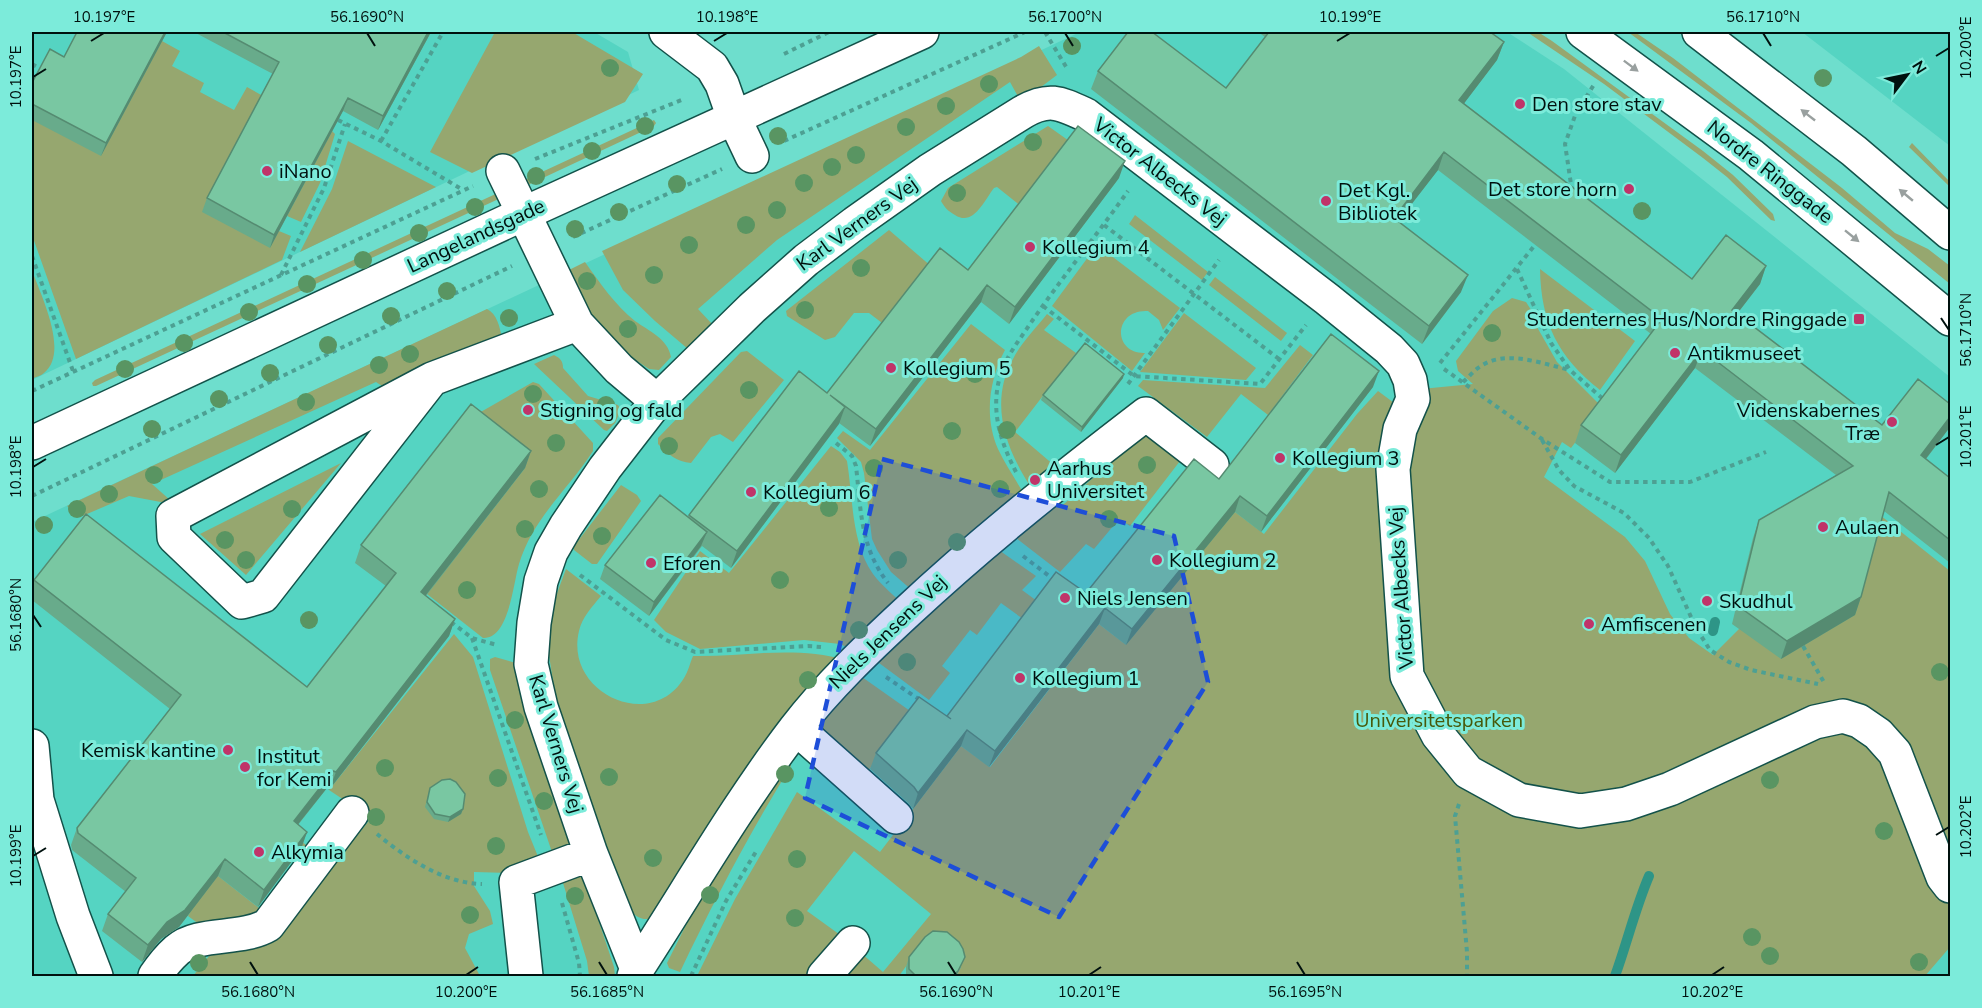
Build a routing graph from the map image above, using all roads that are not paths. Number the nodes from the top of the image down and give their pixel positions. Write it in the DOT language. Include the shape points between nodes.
graph roads {
  1 [pos="666,32"];
  2 [pos="922,32"];
  3 [pos="1583,32"];
  4 [pos="1699,32"];
  5 [pos="1086,115"];
  6 [pos="734,118"];
  7 [pos="752,156"];
  8 [pos="503,171"];
  9 [pos="523,213"];
  10 [pos="1950,232"];
  11 [pos="1950,319"];
  12 [pos="577,324"];
  13 [pos="432,379"];
  14 [pos="657,401"];
  15 [pos="32,443"];
  16 [pos="1212,465"];
  17 [pos="796,728"];
  18 [pos="32,746"];
  19 [pos="352,813"];
  20 [pos="896,817"];
  21 [pos="591,854"];
  22 [pos="1950,886"];
  23 [pos="853,943"];
  24 [pos="642,974"];
  25 [pos="96,976"];
  26 [pos="155,976"];
  27 [pos="525,976"];
  28 [pos="824,976"];
  1 -- 6 [label="street" via="712,67"];
  2 -- 6 [label="street, Langelandsgade"];
  3 -- 11 [label="street, Nordre Ringgade, one-way" via="1751,155"];
  10 -- 4 [label="street, one-way" via="1854,151"];
  5 -- 14 [label="street, Karl Verners Vej" via="1050,102 1036,105 930,170 806,260"];
  5 -- 22 [label="street, Victor Albecks Vej" via="1327,299 1403,364 1413,399 1400,429 1393,469 1407,676 1437,735 1468,772 1519,800 1580,812 1626,804 1670,789 1815,722 1843,716 1878,734 1895,753 1943,877"];
  6 -- 7 [label="street"];
  6 -- 9 [label="street, Langelandsgade"];
  8 -- 9 [label="street"];
  9 -- 12 [label="street"];
  9 -- 15 [label="street, Langelandsgade"];
  12 -- 13 [label="street"];
  12 -- 14 [label="street" via="619,369"];
  13 -- 13 [label="street" via="173,516 174,537 242,602 263,596"];
  14 -- 21 [label="street, Karl Verners Vej" via="605,468 551,552 534,623 531,664 541,707"];
  16 -- 17 [label="street, Niels Jensens Vej" via="1146,414 1033,500 912,607 858,658"];
  17 -- 20 [label="street"];
  17 -- 24 [label="street, Niels Jensens Vej" via="735,815"];
  18 -- 25 [label="street" via="37,800"];
  19 -- 26 [label="street" via="268,925 257,932 202,939 178,949"];
  21 -- 24 [label="street, Karl Verners Vej"];
  21 -- 27 [label="street" via="516,882"];
  23 -- 28 [label="street"];
}
